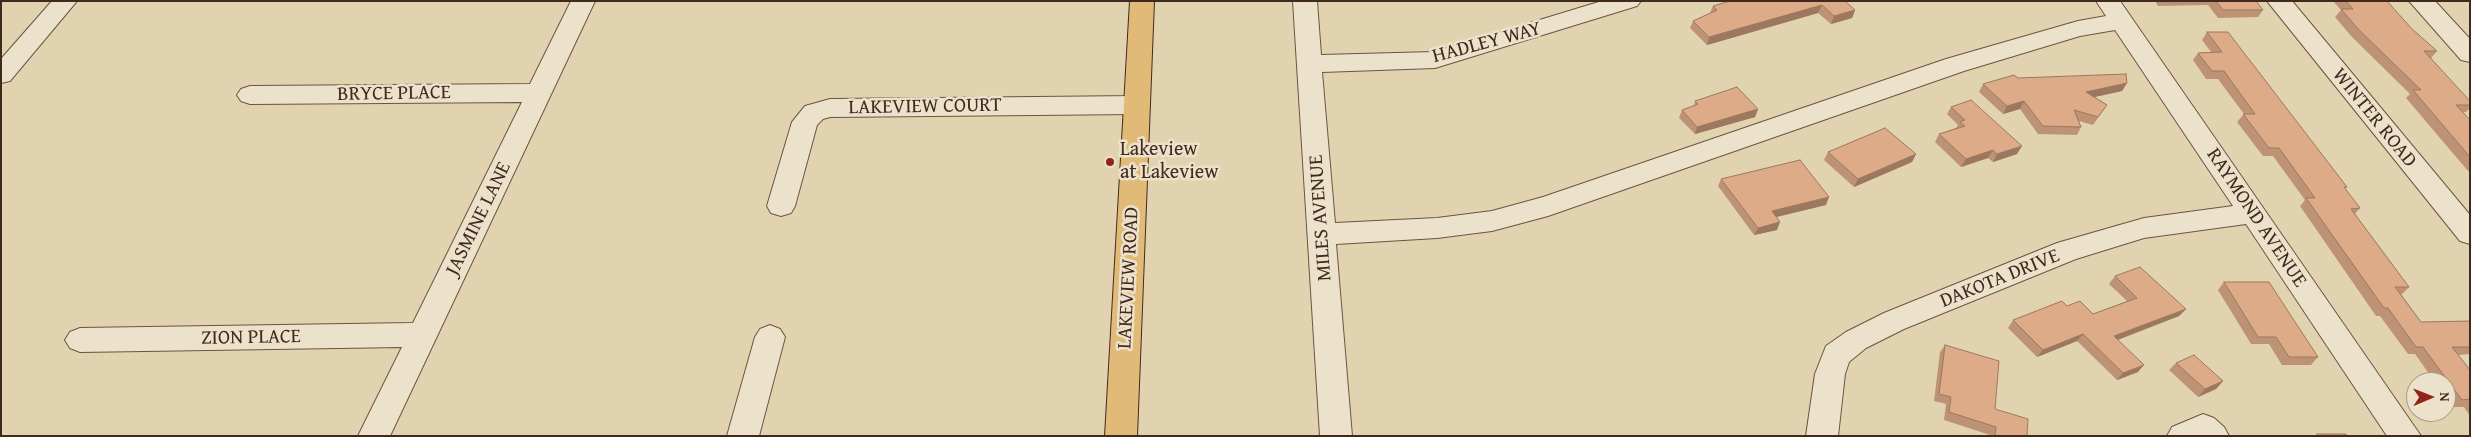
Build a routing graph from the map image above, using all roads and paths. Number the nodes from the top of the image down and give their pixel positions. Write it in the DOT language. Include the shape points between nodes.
graph roads {
  1 [pos="65,1"];
  2 [pos="583,1"];
  3 [pos="1142,1"];
  4 [pos="1306,1"];
  5 [pos="1629,1"];
  6 [pos="2279,1"];
  7 [pos="2421,1"];
  8 [pos="2115,11"];
  9 [pos="2470,54"];
  10 [pos="1311,64"];
  11 [pos="1,75"];
  12 [pos="539,92"];
  13 [pos="250,95"];
  14 [pos="1137,105"];
  15 [pos="781,206"];
  16 [pos="2253,213"];
  17 [pos="1322,234"];
  18 [pos="2470,234"];
  19 [pos="422,335"];
  20 [pos="770,337"];
  21 [pos="80,340"];
  22 [pos="374,436"];
  23 [pos="743,436"];
  24 [pos="1121,436"];
  25 [pos="1336,436"];
  26 [pos="1822,436"];
  27 [pos="2183,436"];
  28 [pos="2213,436"];
  29 [pos="2405,436"];
  1 -- 11 [label="street"];
  2 -- 12 [label="street, JASMINE LANE"];
  3 -- 14 [label="main road, LAKEVIEW ROAD"];
  4 -- 10 [label="street, MILES AVENUE"];
  5 -- 10 [label="street, HADLEY WAY" via="1435,60"];
  6 -- 18 [label="street, WINTER ROAD"];
  7 -- 9 [label="street"];
  8 -- 16 [label="street, RAYMOND AVENUE"];
  8 -- 17 [label="street" via="2078,29 1954,65 1548,206 1482,222 1437,228"];
  10 -- 17 [label="street, MILES AVENUE"];
  12 -- 13 [label="street, BRYCE PLACE"];
  12 -- 19 [label="street, JASMINE LANE"];
  14 -- 15 [label="street, LAKEVIEW COURT" via="830,108 814,112 805,122"];
  14 -- 24 [label="main road, LAKEVIEW ROAD"];
  16 -- 26 [label="street, DAKOTA DRIVE" via="2144,228 2067,251 1863,336 1837,355 1830,374"];
  16 -- 29 [label="street, RAYMOND AVENUE"];
  17 -- 25 [label="street, MILES AVENUE"];
  19 -- 21 [label="street, ZION PLACE"];
  19 -- 22 [label="street, JASMINE LANE"];
  20 -- 23 [label="street"];
  27 -- 28 [label="street" via="2203,427"];
}
